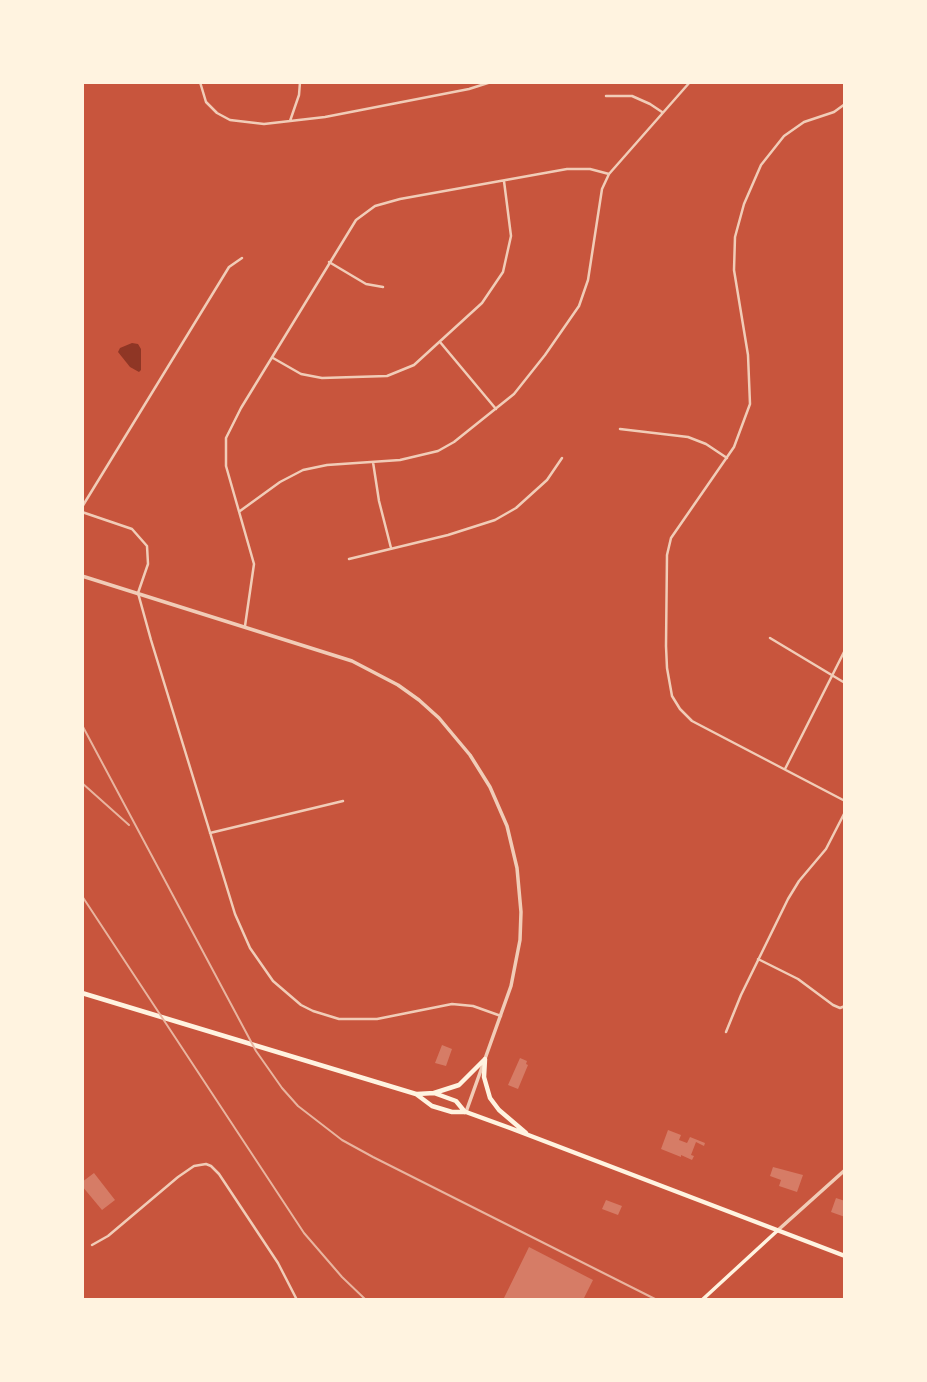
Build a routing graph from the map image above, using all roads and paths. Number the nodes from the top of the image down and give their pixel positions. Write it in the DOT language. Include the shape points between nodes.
graph roads {
  1 [pos="200,82"];
  2 [pos="300,82"];
  3 [pos="491,82"];
  4 [pos="690,82"];
  5 [pos="606,96"];
  6 [pos="845,104"];
  7 [pos="663,112"];
  8 [pos="290,121"];
  9 [pos="609,174"];
  10 [pos="504,181"];
  11 [pos="242,258"];
  12 [pos="329,262"];
  13 [pos="383,287"];
  14 [pos="440,342"];
  15 [pos="272,357"];
  16 [pos="496,409"];
  17 [pos="620,429"];
  18 [pos="562,458"];
  19 [pos="727,458"];
  20 [pos="373,463"];
  21 [pos="82,509"];
  22 [pos="240,511"];
  23 [pos="391,548"];
  24 [pos="349,559"];
  25 [pos="82,576"];
  26 [pos="138,593"];
  27 [pos="245,626"];
  28 [pos="770,638"];
  29 [pos="845,650"];
  30 [pos="833,674"];
  31 [pos="845,683"];
  32 [pos="784,770"];
  33 [pos="343,801"];
  34 [pos="845,801"];
  35 [pos="845,812"];
  36 [pos="210,833"];
  37 [pos="758,959"];
  38 [pos="82,993"];
  39 [pos="845,1006"];
  40 [pos="501,1016"];
  41 [pos="726,1032"];
  42 [pos="485,1059"];
  43 [pos="434,1093"];
  44 [pos="416,1094"];
  45 [pos="466,1112"];
  46 [pos="530,1135"];
  47 [pos="845,1170"];
  48 [pos="777,1231"];
  49 [pos="92,1245"];
  50 [pos="845,1256"];
  51 [pos="298,1300"];
  52 [pos="702,1300"];
  1 -- 8 [label="street" via="208,105 223,117 253,123"];
  2 -- 8 [label="street"];
  3 -- 8 [label="street"];
  4 -- 7 [label="street"];
  5 -- 7 [label="street" via="632,96"];
  6 -- 19 [label="street" via="784,136 761,165 744,204 735,237 734,270 751,397 744,426"];
  7 -- 9 [label="street"];
  9 -- 10 [label="street" via="579,168"];
  9 -- 16 [label="street" via="602,189 588,280 579,306 527,379"];
  10 -- 12 [label="street" via="375,206 356,220"];
  10 -- 14 [label="street" via="510,236 503,272 482,303"];
  11 -- 21 [label="street" via="229,267"];
  12 -- 13 [label="street" via="366,284"];
  12 -- 15 [label="street"];
  14 -- 15 [label="street" via="406,370 377,377 311,377"];
  14 -- 16 [label="street"];
  15 -- 22 [label="street" via="226,438 226,466"];
  16 -- 20 [label="street" via="438,451"];
  17 -- 19 [label="street" via="688,437"];
  18 -- 23 [label="street" via="547,480 495,520"];
  19 -- 32 [label="street" via="668,546 668,681 675,701 692,721"];
  20 -- 22 [label="street" via="303,470"];
  20 -- 23 [label="street"];
  21 -- 26 [label="street" via="132,529 143,540 149,554"];
  22 -- 27 [label="street" via="254,564"];
  23 -- 24 [label="street"];
  25 -- 26 [label="street"];
  26 -- 27 [label="street"];
  26 -- 36 [label="street"];
  27 -- 40 [label="street" via="352,661 386,678 439,718 474,760 507,826 520,895 516,968"];
  28 -- 30 [label="street"];
  29 -- 30 [label="street"];
  30 -- 31 [label="street"];
  30 -- 32 [label="street"];
  32 -- 34 [label="street"];
  33 -- 36 [label="street"];
  35 -- 37 [label="street" via="826,849 788,899"];
  36 -- 40 [label="street" via="250,948 272,981 301,1005 353,1021 452,1004"];
  37 -- 39 [label="street" via="806,984 833,1005"];
  37 -- 41 [label="street"];
  38 -- 44 [label="main road"];
  40 -- 42 [label="street"];
  42 -- 43 [label="main road" via="459,1085"];
  42 -- 45 [label="street"];
  42 -- 46 [label="main road" via="490,1098"];
  43 -- 44 [label="main road"];
  43 -- 45 [label="main road" via="456,1101"];
  44 -- 45 [label="main road" via="432,1106"];
  45 -- 46 [label="main road"];
  46 -- 48 [label="main road"];
  47 -- 48 [label="street"];
  48 -- 50 [label="main road"];
  48 -- 52 [label="main road"];
  49 -- 51 [label="street" via="179,1177 206,1164 219,1174"];
}
